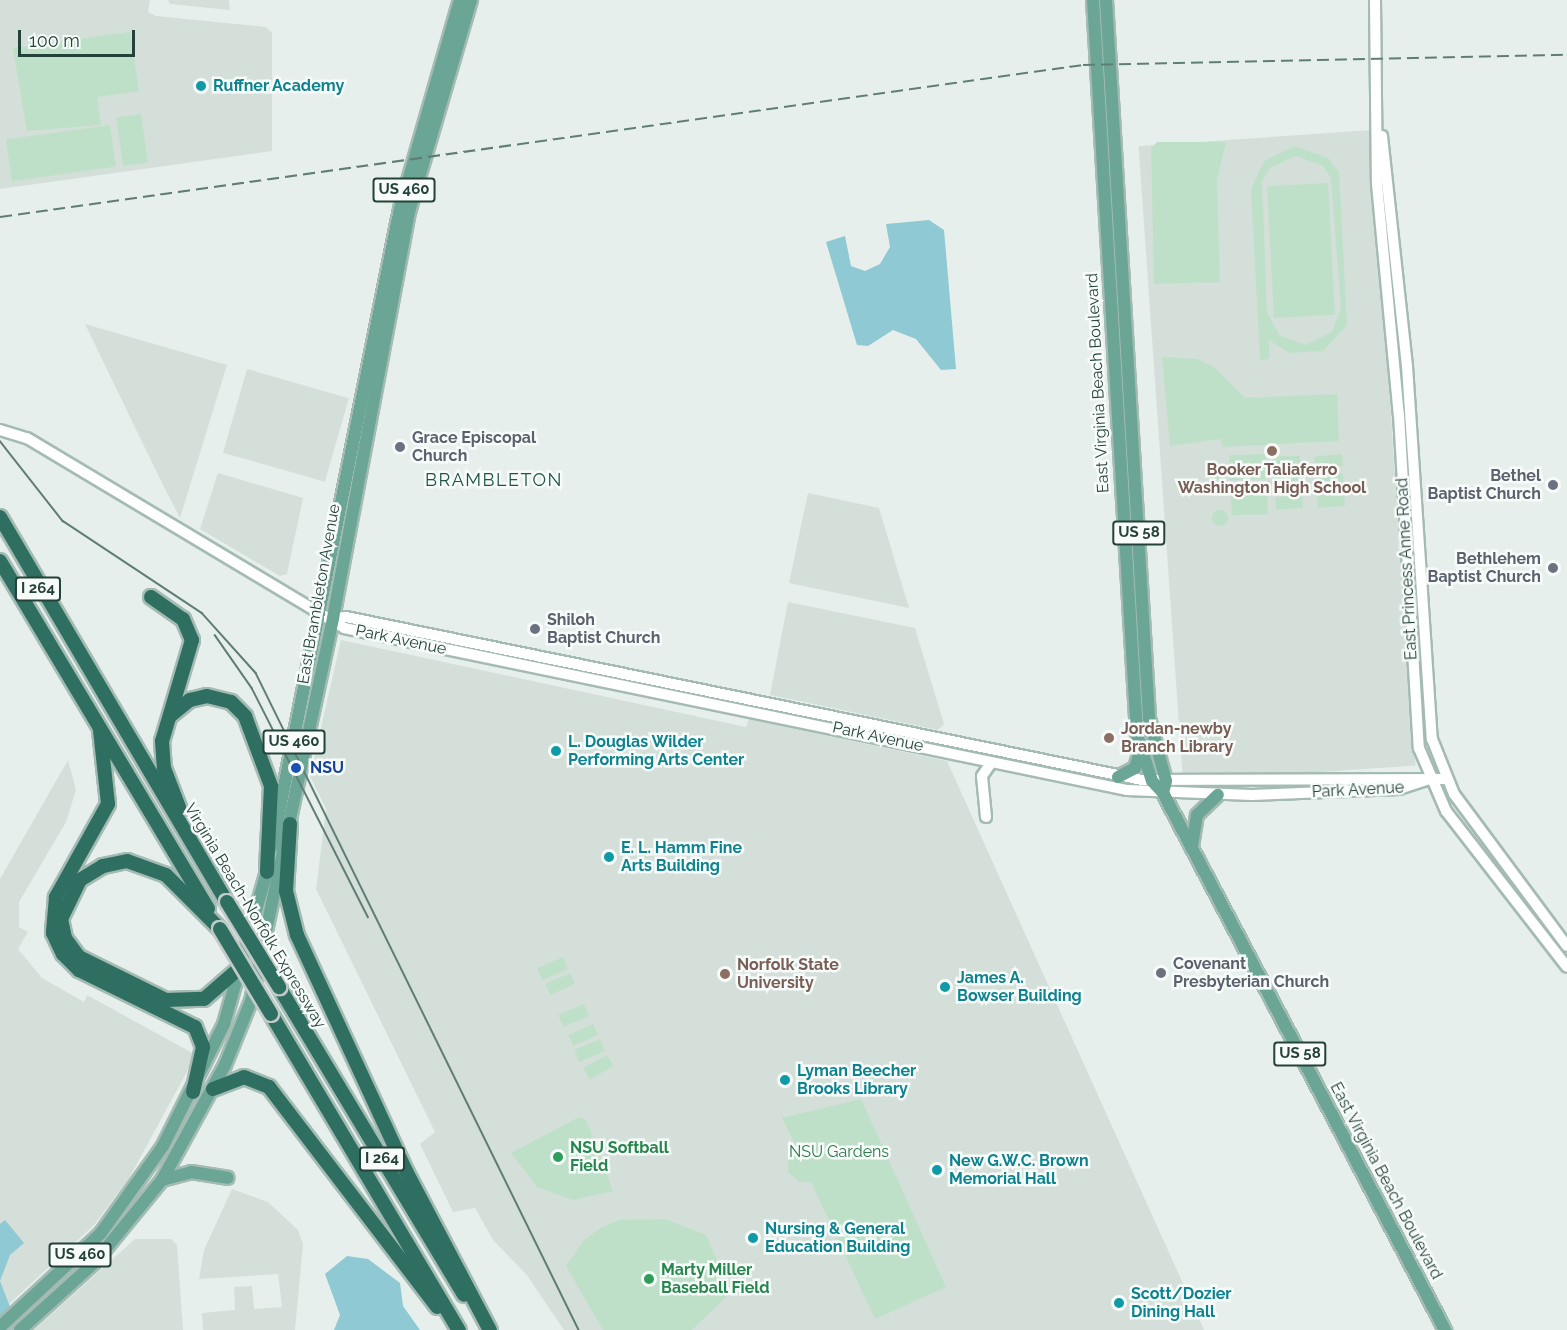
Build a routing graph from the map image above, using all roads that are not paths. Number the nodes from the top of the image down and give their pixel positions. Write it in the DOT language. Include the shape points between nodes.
graph roads {
  1 [pos="460,0"];
  2 [pos="471,0"];
  3 [pos="1093,0"];
  4 [pos="1106,0"];
  5 [pos="1375,0"];
  6 [pos="1380,123"];
  7 [pos="0,430"];
  8 [pos="0,517"];
  9 [pos="0,561"];
  10 [pos="151,597"];
  11 [pos="327,616"];
  12 [pos="168,717"];
  13 [pos="100,730"];
  14 [pos="1140,744"];
  15 [pos="991,763"];
  16 [pos="1118,777"];
  17 [pos="1429,779"];
  18 [pos="1445,779"];
  19 [pos="1152,781"];
  20 [pos="1165,787"];
  21 [pos="1218,795"];
  22 [pos="987,817"];
  23 [pos="290,824"];
  24 [pos="1192,846"];
  25 [pos="197,852"];
  26 [pos="267,872"];
  27 [pos="220,929"];
  28 [pos="1567,946"];
  29 [pos="242,966"];
  30 [pos="1567,968"];
  31 [pos="213,1089"];
  32 [pos="193,1092"];
  33 [pos="228,1178"];
  34 [pos="162,1180"];
  35 [pos="0,1327"];
  36 [pos="20,1330"];
  37 [pos="457,1330"];
  38 [pos="488,1330"];
  39 [pos="1445,1330"];
  1 -- 11 [label="main road, East Brambleton Avenue / US 460" via="404,190"];
  2 -- 11 [label="main road, East Brambleton Avenue / US 460" via="409,212"];
  3 -- 14 [label="main road, East Virginia Beach Boulevard / US 58"];
  4 -- 20 [label="main road, East Virginia Beach Boulevard / US 58" via="1149,718"];
  5 -- 6 [label="main road, East Princess Anne Road"];
  6 -- 17 [label="main road, East Princess Anne Road" via="1377,184 1399,415 1416,732"];
  6 -- 18 [label="main road, East Princess Anne Road" via="1407,366 1427,702"];
  7 -- 11 [label="main road, Park Avenue" via="21,435"];
  8 -- 25 [label="highway, Virginia Beach-Norfolk Expressway / I 264"];
  9 -- 13 [label="highway, I 264"];
  10 -- 12 [label="highway" via="183,619 192,639"];
  11 -- 15 [label="main road, Park Avenue" via="344,628"];
  11 -- 16 [label="main road, Park Avenue"];
  11 -- 23 [label="main road, East Brambleton Avenue / US 460"];
  11 -- 26 [label="main road, East Brambleton Avenue / US 460"];
  12 -- 25 [label="highway" via="162,762"];
  12 -- 26 [label="highway" via="190,700 207,696 231,702 245,716 271,786"];
  13 -- 27 [label="highway, I 264"];
  13 -- 32 [label="highway" via="108,804 56,897 54,939 79,970 195,1027 203,1047"];
  14 -- 16 [label="main road" via="1138,763"];
  14 -- 19 [label="main road, East Virginia Beach Boulevard / US 58"];
  15 -- 20 [label="main road, Park Avenue"];
  15 -- 22 [label="main road" via="982,776"];
  16 -- 19 [label="main road, Park Avenue"];
  17 -- 18 [label="main road, Park Avenue"];
  17 -- 20 [label="main road, Park Avenue"];
  17 -- 21 [label="main road, Park Avenue" via="1399,789"];
  17 -- 30 [label="main road, East Princess Anne Road" via="1446,811"];
  18 -- 28 [label="main road, East Princess Anne Road"];
  19 -- 20 [label="main road, East Virginia Beach Boulevard / US 58"];
  20 -- 21 [label="main road, Park Avenue"];
  20 -- 24 [label="main road, East Virginia Beach Boulevard / US 58"];
  21 -- 24 [label="main road" via="1197,815"];
  23 -- 31 [label="main road, East Brambleton Avenue / US 460" via="251,1001"];
  23 -- 38 [label="highway" via="286,891 297,935 406,1171"];
  24 -- 39 [label="main road, East Virginia Beach Boulevard / US 58"];
  25 -- 38 [label="highway, Virginia Beach-Norfolk Expressway / I 264, bridge"];
  26 -- 29 [label="main road, East Brambleton Avenue / US 460"];
  27 -- 29 [label="highway" via="166,875 127,861 103,866 80,880 61,919 65,938 79,957 166,1000 204,999"];
  27 -- 37 [label="highway, I 264, bridge"];
  29 -- 32 [label="main road, East Brambleton Avenue / US 460"];
  31 -- 34 [label="main road, East Brambleton Avenue / US 460"];
  31 -- 37 [label="highway" via="244,1077 269,1087"];
  32 -- 35 [label="main road, East Brambleton Avenue / US 460" via="147,1170 95,1240"];
  33 -- 34 [label="main road" via="191,1172"];
  34 -- 36 [label="main road, US 460" via="100,1257"];
}
